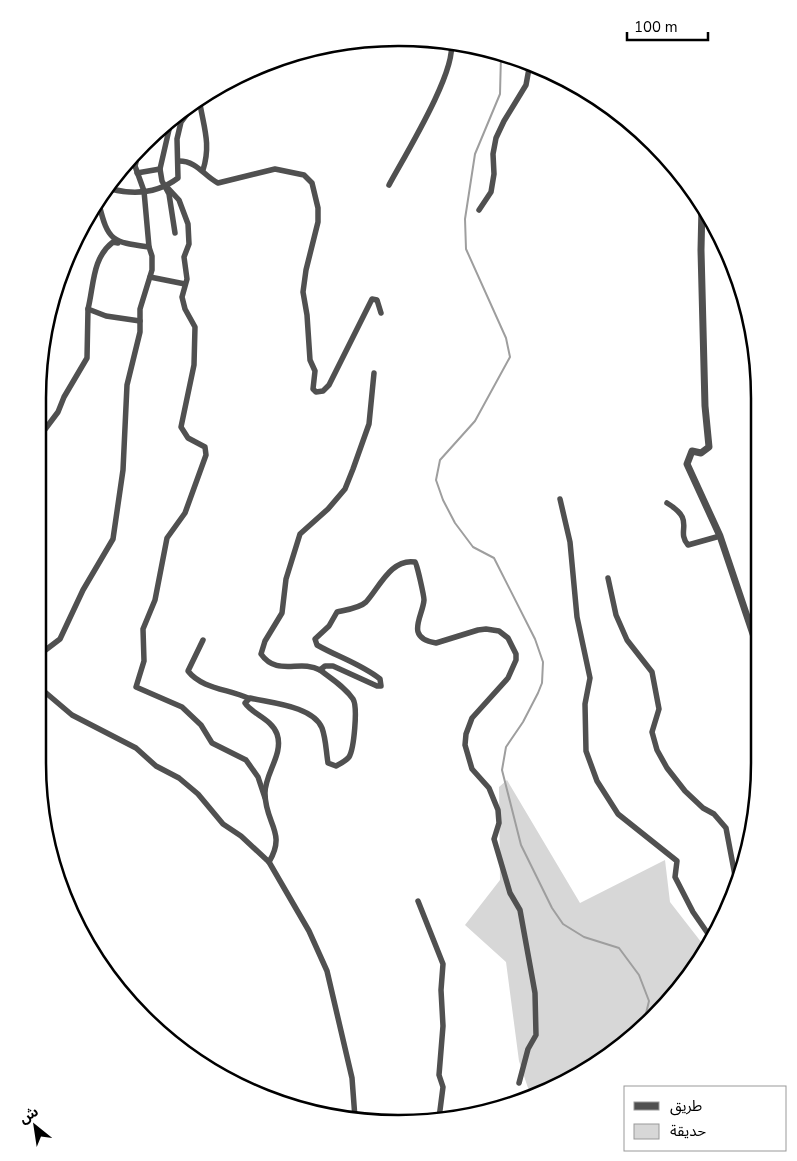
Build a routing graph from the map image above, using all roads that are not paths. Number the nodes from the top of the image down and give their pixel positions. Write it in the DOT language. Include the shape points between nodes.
graph roads {
  1 [pos="452,50"];
  2 [pos="528,71"];
  3 [pos="200,108"];
  4 [pos="182,121"];
  5 [pos="168,133"];
  6 [pos="179,161"];
  7 [pos="135,164"];
  8 [pos="160,169"];
  9 [pos="203,170"];
  10 [pos="137,174"];
  11 [pos="389,185"];
  12 [pos="166,186"];
  13 [pos="116,189"];
  14 [pos="144,192"];
  15 [pos="479,210"];
  16 [pos="101,211"];
  17 [pos="702,219"];
  18 [pos="175,233"];
  19 [pos="118,242"];
  20 [pos="149,247"];
  21 [pos="150,277"];
  22 [pos="185,284"];
  23 [pos="88,309"];
  24 [pos="381,313"];
  25 [pos="140,321"];
  26 [pos="374,373"];
  27 [pos="46,428"];
  28 [pos="560,499"];
  29 [pos="667,503"];
  30 [pos="720,536"];
  31 [pos="608,578"];
  32 [pos="751,628"];
  33 [pos="203,640"];
  34 [pos="46,650"];
  35 [pos="320,670"];
  36 [pos="46,693"];
  37 [pos="248,698"];
  38 [pos="265,798"];
  39 [pos="269,862"];
  40 [pos="734,870"];
  41 [pos="418,902"];
  42 [pos="707,932"];
  43 [pos="519,1084"];
  44 [pos="355,1112"];
  45 [pos="440,1112"];
  1 -- 11 [label="street" via="449,68"];
  2 -- 15 [label="street" via="526,85 496,138 491,192"];
  3 -- 9 [label="street" via="208,142"];
  4 -- 6 [label="street" via="178,134"];
  5 -- 8 [label="street"];
  6 -- 9 [label="street"];
  6 -- 12 [label="street" via="178,178"];
  7 -- 10 [label="street"];
  8 -- 10 [label="street"];
  8 -- 12 [label="street"];
  9 -- 24 [label="street" via="218,183 276,169 304,175 312,183 318,222 303,292 310,360 315,371 313,389 316,392 323,391 337,371 372,299 377,300"];
  10 -- 14 [label="street"];
  12 -- 14 [label="street"];
  12 -- 18 [label="street"];
  12 -- 22 [label="street" via="179,200 188,224"];
  13 -- 14 [label="street"];
  14 -- 20 [label="street"];
  16 -- 19 [label="street" via="105,225"];
  17 -- 30 [label="street" via="705,406 709,447 702,453 692,451 687,464"];
  19 -- 20 [label="street"];
  19 -- 23 [label="street" via="107,246 99,258"];
  20 -- 21 [label="street" via="153,263"];
  21 -- 22 [label="street"];
  21 -- 25 [label="street" via="140,309"];
  22 -- 38 [label="street" via="182,297 185,309 194,321 195,346 181,427 188,438 204,446 206,451 185,513 167,538 155,600 143,629 144,661 136,687 182,707 212,743 246,760 258,778"];
  23 -- 25 [label="street" via="106,316"];
  23 -- 27 [label="street" via="86,358"];
  25 -- 34 [label="street" via="138,347 127,385 125,453 113,539 83,590 60,640"];
  26 -- 35 [label="street" via="369,424 353,469 328,509 300,534 286,579 282,613 261,654 266,661 282,668 313,666"];
  28 -- 42 [label="street" via="570,542 577,617 590,678 585,704 586,751 596,781 618,814 677,860 675,877"];
  29 -- 30 [label="street" via="685,520 684,537 688,546"];
  30 -- 32 [label="street"];
  31 -- 40 [label="street" via="616,615 627,640 652,672 659,709 652,732 657,750 685,791 726,828"];
  33 -- 37 [label="street" via="188,671 203,682"];
  35 -- 37 [label="street" via="339,684 356,707 349,757 336,766 328,763 321,726 314,716 304,710"];
  35 -- 43 [label="street" via="333,666 381,686 380,680 367,668 324,649 317,645 315,639 329,626 337,612 366,603 379,582 409,561 418,566 424,599 416,624 422,636 436,644 478,630 499,631 508,638 516,654 508,678 472,718 465,745 472,769 489,788 498,810 499,823 494,839 510,893 520,910 536,993 536,1034 528,1049"];
  36 -- 39 [label="street" via="72,714 136,748 156,766 180,778 223,824 242,836"];
  37 -- 38 [label="street" via="246,706 266,720 277,734 278,749 268,775"];
  38 -- 39 [label="street" via="266,810 278,840"];
  39 -- 44 [label="street" via="310,931 327,972 352,1078"];
  41 -- 45 [label="street" via="443,964 443,1026 438,1074 443,1087"];
}
